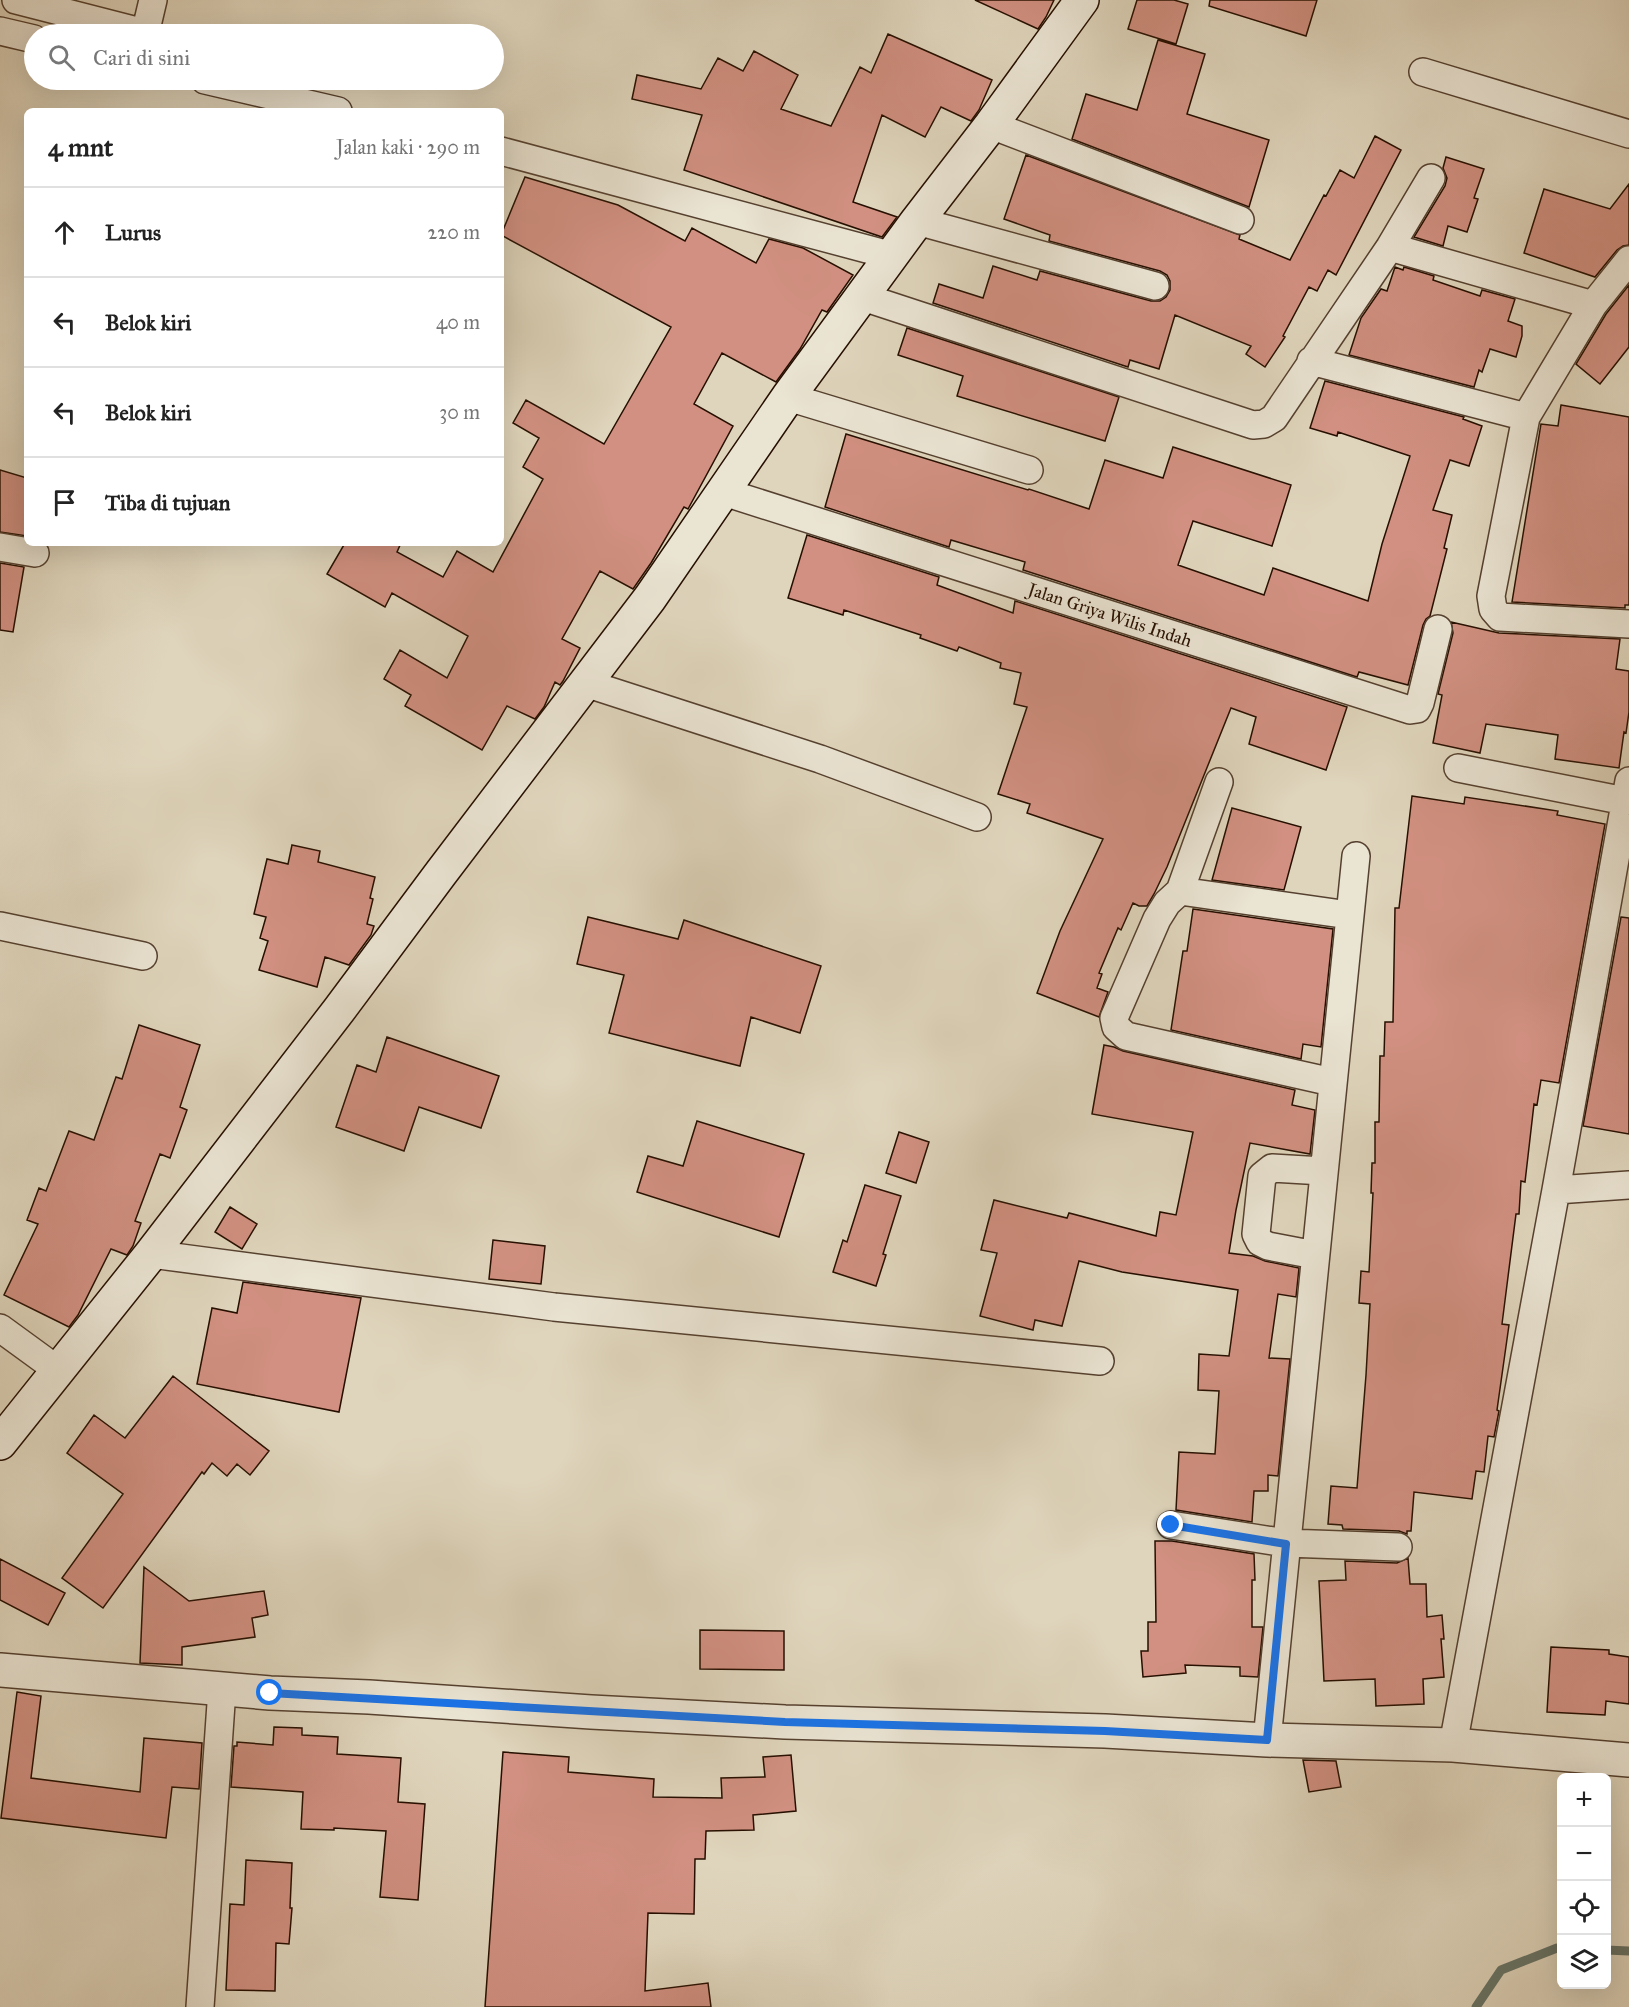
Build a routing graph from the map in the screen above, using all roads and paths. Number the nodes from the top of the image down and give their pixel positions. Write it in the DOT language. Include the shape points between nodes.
graph roads {
  1 [pos="16,0"];
  2 [pos="153,0"];
  3 [pos="1082,0"];
  4 [pos="107,24"];
  5 [pos="147,24"];
  6 [pos="0,31"];
  7 [pos="24,37"];
  8 [pos="1423,72"];
  9 [pos="248,90"];
  10 [pos="325,108"];
  11 [pos="991,125"];
  12 [pos="1629,134"];
  13 [pos="504,152"];
  14 [pos="1431,178"];
  15 [pos="1240,220"];
  16 [pos="917,221"];
  17 [pos="1390,247"];
  18 [pos="893,256"];
  19 [pos="1629,260"];
  20 [pos="1155,286"];
  21 [pos="863,297"];
  22 [pos="1593,305"];
  23 [pos="1311,361"];
  24 [pos="788,397"];
  25 [pos="1526,417"];
  26 [pos="1029,470"];
  27 [pos="724,492"];
  28 [pos="0,547"];
  29 [pos="35,553"];
  30 [pos="1629,624"];
  31 [pos="1438,629"];
  32 [pos="585,683"];
  33 [pos="1458,768"];
  34 [pos="1219,782"];
  35 [pos="1627,791"];
  36 [pos="977,817"];
  37 [pos="1356,856"];
  38 [pos="1180,891"];
  39 [pos="1349,915"];
  40 [pos="0,926"];
  41 [pos="143,956"];
  42 [pos="1332,1082"];
  43 [pos="1323,1171"];
  44 [pos="1629,1185"];
  45 [pos="1556,1190"];
  46 [pos="151,1254"];
  47 [pos="1315,1255"];
  48 [pos="0,1328"];
  49 [pos="1100,1361"];
  50 [pos="59,1371"];
  51 [pos="0,1443"];
  52 [pos="1171,1525"];
  53 [pos="1286,1544"];
  54 [pos="1398,1547"];
  55 [pos="0,1670"];
  56 [pos="222,1689"];
  57 [pos="1267,1740"];
  58 [pos="1453,1745"];
  59 [pos="1629,1760"];
  60 [pos="200,2007"];
  1 -- 4 [label="street"];
  2 -- 5 [label="street"];
  3 -- 11 [label="main road"];
  6 -- 7 [label="street"];
  8 -- 12 [label="street"];
  9 -- 10 [label="street"];
  11 -- 15 [label="street"];
  11 -- 16 [label="main road"];
  13 -- 18 [label="street"];
  14 -- 17 [label="street"];
  16 -- 18 [label="main road"];
  16 -- 20 [label="street"];
  17 -- 22 [label="street"];
  17 -- 23 [label="street"];
  18 -- 21 [label="main road"];
  19 -- 22 [label="street"];
  21 -- 23 [label="street" via="1253,425 1274,418"];
  21 -- 24 [label="main road"];
  22 -- 25 [label="street"];
  23 -- 25 [label="street"];
  24 -- 26 [label="street"];
  24 -- 27 [label="main road"];
  25 -- 30 [label="street" via="1491,596 1493,609 1500,617"];
  27 -- 31 [label="street, Jalan Griya Wilis Indah" via="1410,710 1417,709 1420,703"];
  27 -- 32 [label="main road"];
  28 -- 29 [label="street"];
  32 -- 36 [label="street" via="820,759"];
  32 -- 46 [label="main road"];
  33 -- 35 [label="street"];
  34 -- 38 [label="street"];
  35 -- 45 [label="street"];
  37 -- 39 [label="street"];
  38 -- 39 [label="street"];
  38 -- 42 [label="street" via="1157,918 1115,1011 1116,1027 1126,1036"];
  39 -- 42 [label="street"];
  40 -- 41 [label="street"];
  42 -- 43 [label="street"];
  43 -- 47 [label="street"];
  43 -- 47 [label="street" via="1266,1171 1262,1176 1256,1234 1268,1246"];
  44 -- 45 [label="street"];
  45 -- 58 [label="street"];
  46 -- 49 [label="street" via="554,1307"];
  46 -- 50 [label="main road"];
  47 -- 53 [label="street"];
  48 -- 50 [label="street"];
  50 -- 51 [label="main road"];
  52 -- 53 [label="street"];
  53 -- 54 [label="street"];
  53 -- 57 [label="street"];
  55 -- 56 [label="main road"];
  56 -- 57 [label="main road" via="591,1712"];
  56 -- 60 [label="street"];
  57 -- 58 [label="main road"];
  58 -- 59 [label="main road"];
}
